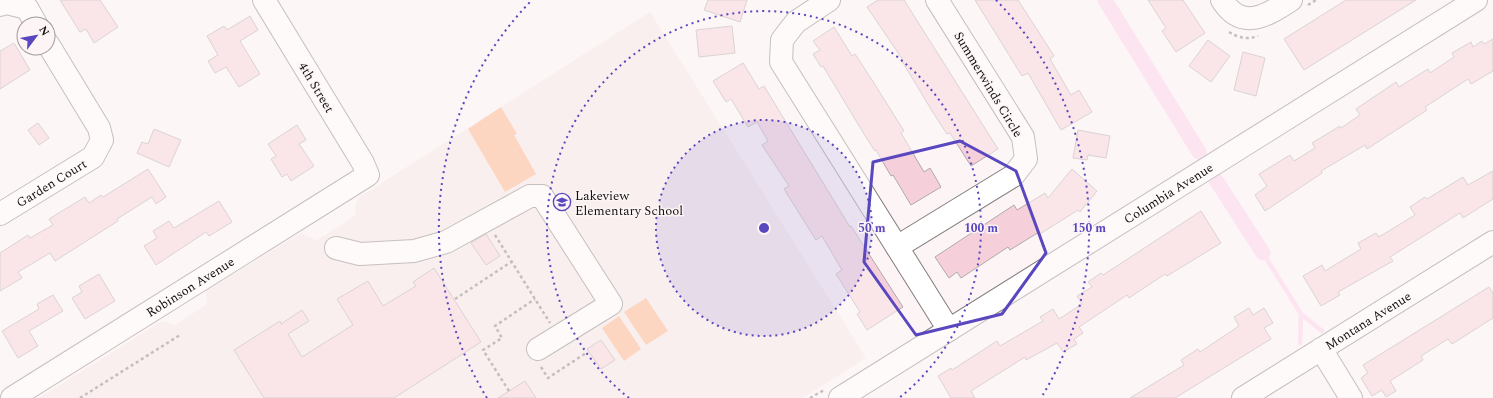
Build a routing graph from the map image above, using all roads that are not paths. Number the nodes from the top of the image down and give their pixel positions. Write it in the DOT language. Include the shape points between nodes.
graph roads {
  1 [pos="264,0"];
  2 [pos="829,0"];
  3 [pos="938,0"];
  4 [pos="1222,0"];
  5 [pos="1291,0"];
  6 [pos="1476,0"];
  7 [pos="0,5"];
  8 [pos="32,16"];
  9 [pos="55,56"];
  10 [pos="368,175"];
  11 [pos="0,214"];
  12 [pos="1493,242"];
  13 [pos="897,247"];
  14 [pos="336,248"];
  15 [pos="948,330"];
  16 [pos="538,349"];
  17 [pos="1321,349"];
  18 [pos="12,398"];
  19 [pos="840,398"];
  20 [pos="1243,398"];
  21 [pos="1351,398"];
  1 -- 10 [label="street, 4th Street"];
  2 -- 13 [label="street" via="798,20 782,40 781,62"];
  3 -- 13 [label="street, Summerwinds Circle" via="1023,137 1026,159 1013,176"];
  4 -- 5 [label="street" via="1234,14 1250,18 1265,16"];
  6 -- 15 [label="street, Columbia Avenue"];
  7 -- 8 [label="street" via="7,3 27,8"];
  9 -- 11 [label="street, Garden Court" via="99,128 102,140 93,156"];
  10 -- 18 [label="street, Robinson Avenue"];
  12 -- 17 [label="street, Montana Avenue"];
  13 -- 15 [label="street"];
  14 -- 16 [label="street" via="360,254 414,251 446,242 530,196 542,196 611,304"];
  15 -- 19 [label="street, Columbia Avenue"];
  17 -- 20 [label="street, Montana Avenue"];
  17 -- 21 [label="street"];
}
